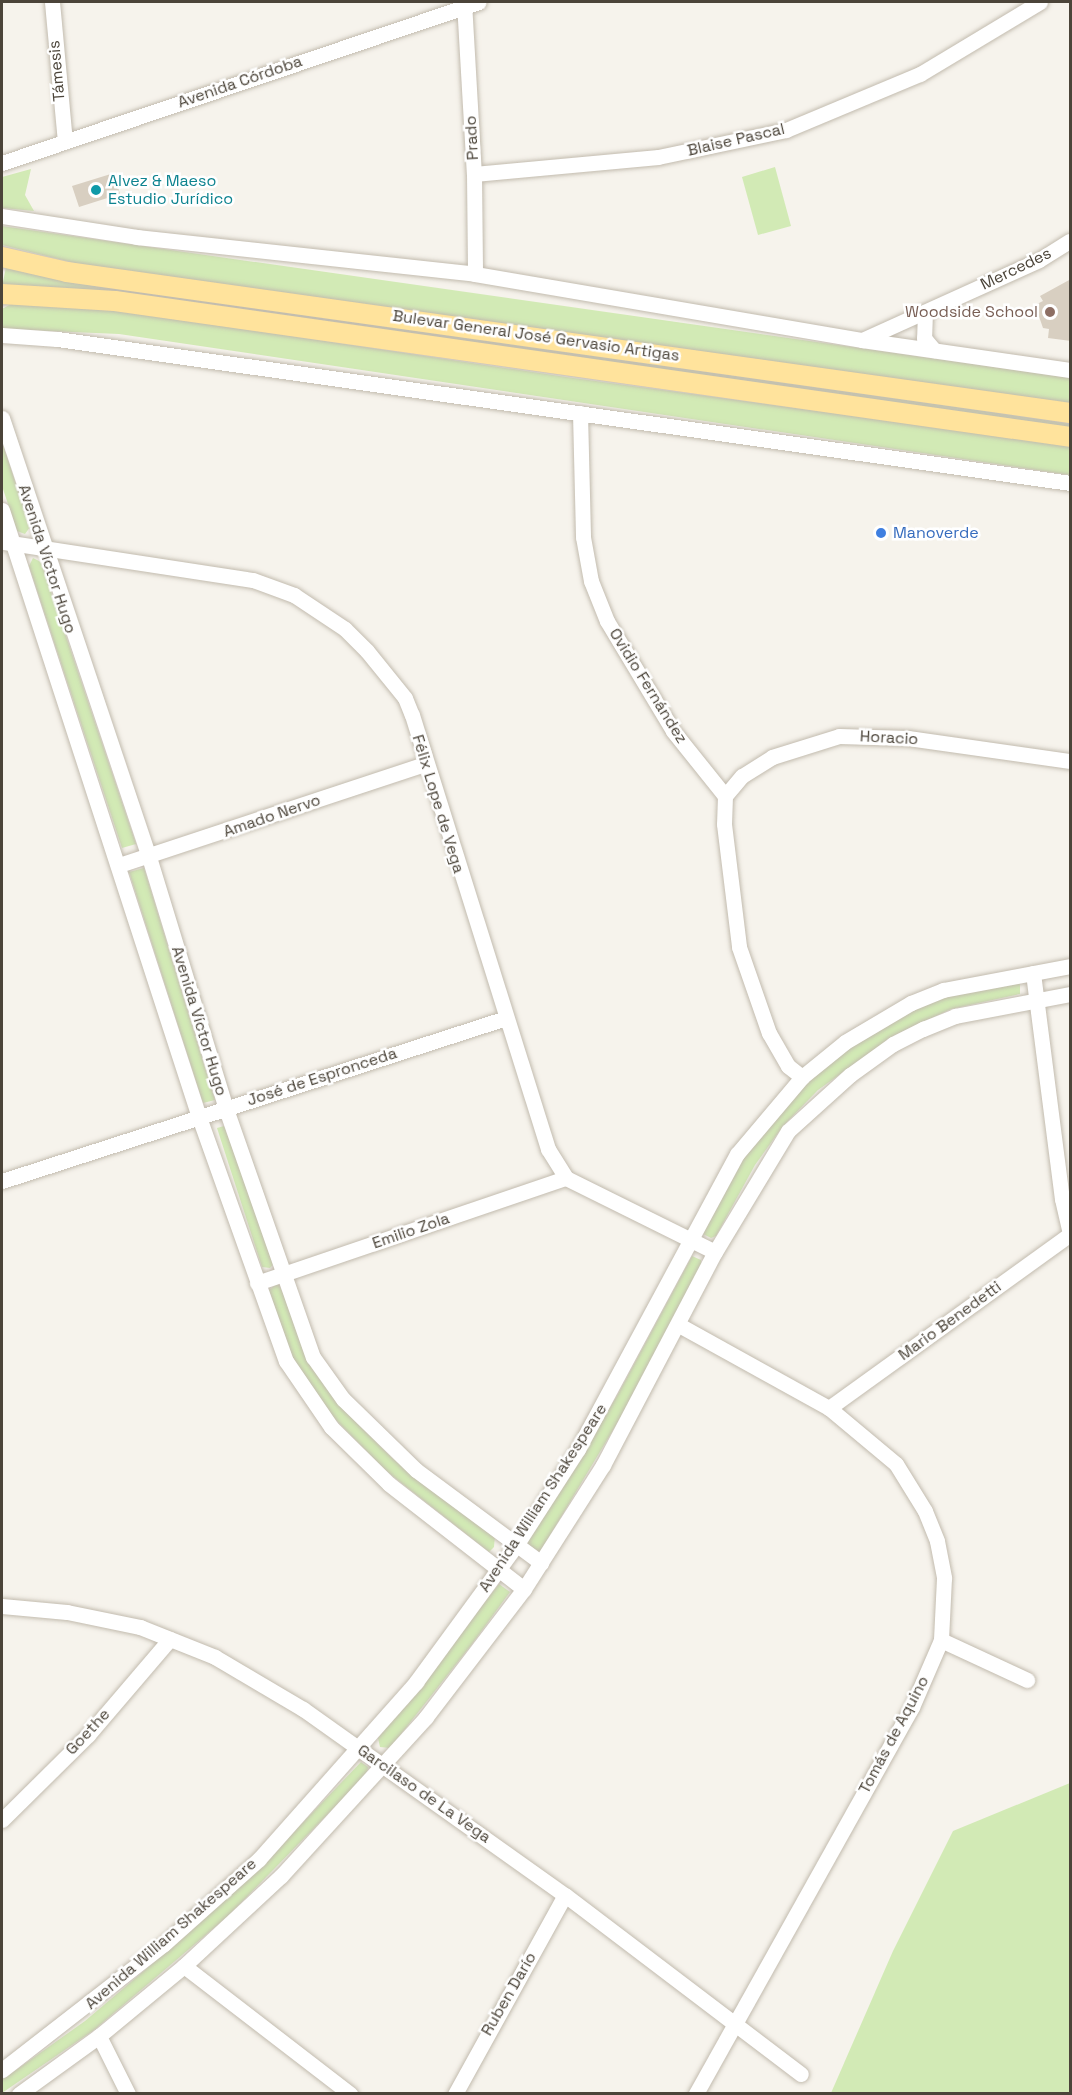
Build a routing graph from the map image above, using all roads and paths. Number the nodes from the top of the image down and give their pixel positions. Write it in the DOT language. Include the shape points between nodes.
graph roads {
  1 [pos="52,2"];
  2 [pos="1040,2"];
  3 [pos="469,3"];
  4 [pos="65,141"];
  5 [pos="2,163"];
  6 [pos="474,174"];
  7 [pos="2,216"];
  8 [pos="1071,241"];
  9 [pos="2,257"];
  10 [pos="475,274"];
  11 [pos="2,294"];
  12 [pos="925,312"];
  13 [pos="2,335"];
  14 [pos="862,340"];
  15 [pos="934,350"];
  16 [pos="1071,370"];
  17 [pos="580,413"];
  18 [pos="1071,413"];
  19 [pos="2,418"];
  20 [pos="1071,437"];
  21 [pos="1071,483"];
  22 [pos="2,510"];
  23 [pos="7,542"];
  24 [pos="44,550"];
  25 [pos="1071,761"];
  26 [pos="425,764"];
  27 [pos="725,796"];
  28 [pos="149,857"];
  29 [pos="119,865"];
  30 [pos="1071,966"];
  31 [pos="1033,973"];
  32 [pos="1071,994"];
  33 [pos="1037,999"];
  34 [pos="507,1018"];
  35 [pos="802,1077"];
  36 [pos="226,1109"];
  37 [pos="199,1117"];
  38 [pos="566,1178"];
  39 [pos="2,1181"];
  40 [pos="1071,1234"];
  41 [pos="690,1237"];
  42 [pos="715,1252"];
  43 [pos="283,1275"];
  44 [pos="257,1283"];
  45 [pos="679,1324"];
  46 [pos="829,1408"];
  47 [pos="517,1544"];
  48 [pos="541,1563"];
  49 [pos="499,1569"];
  50 [pos="524,1589"];
  51 [pos="2,1606"];
  52 [pos="170,1639"];
  53 [pos="941,1640"];
  54 [pos="1027,1680"];
  55 [pos="360,1748"];
  56 [pos="383,1764"];
  57 [pos="2,1820"];
  58 [pos="565,1895"];
  59 [pos="184,1966"];
  60 [pos="734,2022"];
  61 [pos="99,2036"];
  62 [pos="2,2070"];
  63 [pos="801,2074"];
  64 [pos="19,2094"];
  65 [pos="128,2094"];
  66 [pos="350,2094"];
  67 [pos="455,2094"];
  68 [pos="696,2094"];
  1 -- 4 [label="street, Támesis"];
  2 -- 6 [label="street, Blaise Pascal" via="920,74 786,130 658,157"];
  3 -- 4 [label="street, Avenida Córdoba"];
  3 -- 6 [label="street, Prado"];
  4 -- 5 [label="street, Avenida Córdoba"];
  6 -- 10 [label="street, Prado"];
  7 -- 10 [label="street" via="137,237"];
  8 -- 12 [label="street, Mercedes" via="1039,261"];
  9 -- 18 [label="main road, Bulevar General José Gervasio Artigas" via="67,273"];
  10 -- 14 [label="street"];
  11 -- 20 [label="main road, Bulevar General José Gervasio Artigas" via="115,301"];
  12 -- 14 [label="street, Mercedes"];
  12 -- 15 [label="street" via="921,329"];
  13 -- 17 [label="street" via="57,339"];
  14 -- 15 [label="street"];
  15 -- 16 [label="street"];
  17 -- 21 [label="street"];
  17 -- 27 [label="street, Ovidio Fernández" via="583,537 591,581 608,621 673,731"];
  19 -- 24 [label="street, Avenida Víctor Hugo"];
  22 -- 23 [label="street, Avenida Víctor Hugo"];
  23 -- 24 [label="street, Félix Lope de Vega"];
  23 -- 29 [label="street, Avenida Víctor Hugo"];
  24 -- 26 [label="street, Félix Lope de Vega" via="253,580 294,595 345,629 387,675 412,715"];
  24 -- 28 [label="street, Avenida Víctor Hugo"];
  25 -- 27 [label="street, Horacio" via="908,738 839,735 772,757 742,776"];
  26 -- 28 [label="street, Amado Nervo"];
  26 -- 34 [label="street, Félix Lope de Vega"];
  27 -- 35 [label="street" via="724,824 739,947 769,1033 788,1066"];
  28 -- 29 [label="street, Amado Nervo"];
  28 -- 36 [label="street, Avenida Víctor Hugo"];
  29 -- 37 [label="street, Avenida Víctor Hugo"];
  30 -- 31 [label="street, Avenida William Shakespeare"];
  31 -- 33 [label="street"];
  31 -- 35 [label="street, Avenida William Shakespeare" via="943,990 912,1003 845,1042"];
  32 -- 33 [label="street, Avenida William Shakespeare"];
  33 -- 40 [label="street" via="1062,1199"];
  33 -- 42 [label="street, Avenida William Shakespeare" via="956,1016 923,1029 893,1044 822,1096 788,1131"];
  34 -- 36 [label="street, José de Espronceda"];
  34 -- 38 [label="street, Félix Lope de Vega" via="548,1149"];
  35 -- 41 [label="street, Avenida William Shakespeare" via="737,1154"];
  36 -- 37 [label="street, José de Espronceda"];
  36 -- 43 [label="street, Avenida Víctor Hugo"];
  37 -- 39 [label="street, José de Espronceda"];
  37 -- 44 [label="street, Avenida Víctor Hugo"];
  38 -- 41 [label="street, Félix Lope de Vega"];
  38 -- 43 [label="street, Emilio Zola"];
  40 -- 46 [label="street, Mario Benedetti"];
  41 -- 42 [label="street, Félix Lope de Vega"];
  41 -- 47 [label="street, Avenida William Shakespeare" via="612,1389"];
  42 -- 45 [label="street, Avenida William Shakespeare"];
  43 -- 44 [label="street, Emilio Zola"];
  43 -- 47 [label="street, Avenida Víctor Hugo" via="313,1357 343,1399 416,1470"];
  44 -- 49 [label="street, Avenida Víctor Hugo" via="286,1361 331,1427 389,1484"];
  45 -- 46 [label="street, Tomás de Aquino"];
  45 -- 48 [label="street, Avenida William Shakespeare" via="603,1465"];
  46 -- 53 [label="street, Tomás de Aquino" via="896,1464 925,1511 937,1541 944,1578"];
  47 -- 48 [label="street, Avenida Víctor Hugo"];
  47 -- 49 [label="street, Avenida William Shakespeare"];
  48 -- 50 [label="street, Avenida William Shakespeare"];
  49 -- 50 [label="street, Avenida Víctor Hugo"];
  49 -- 55 [label="street, Avenida William Shakespeare" via="456,1631"];
  50 -- 56 [label="street, Avenida William Shakespeare" via="426,1717"];
  51 -- 52 [label="street, Garcilaso de La Vega" via="67,1612 141,1627"];
  52 -- 55 [label="street, Garcilaso de La Vega" via="215,1657"];
  52 -- 57 [label="street, Goethe" via="88,1735"];
  53 -- 54 [label="street"];
  53 -- 60 [label="street, Tomás de Aquino" via="912,1707"];
  55 -- 56 [label="street, Garcilaso de La Vega"];
  55 -- 62 [label="street, Avenida William Shakespeare" via="259,1859 80,2013"];
  56 -- 58 [label="street, Garcilaso de La Vega"];
  56 -- 59 [label="street, Avenida William Shakespeare" via="281,1876"];
  58 -- 60 [label="street, Garcilaso de La Vega"];
  58 -- 67 [label="street, Ruben Darío"];
  59 -- 61 [label="street, Avenida William Shakespeare"];
  59 -- 66 [label="street"];
  60 -- 63 [label="street, Garcilaso de La Vega"];
  60 -- 68 [label="street, Tomás de Aquino"];
  61 -- 64 [label="street, Avenida William Shakespeare"];
  61 -- 65 [label="street"];
}
